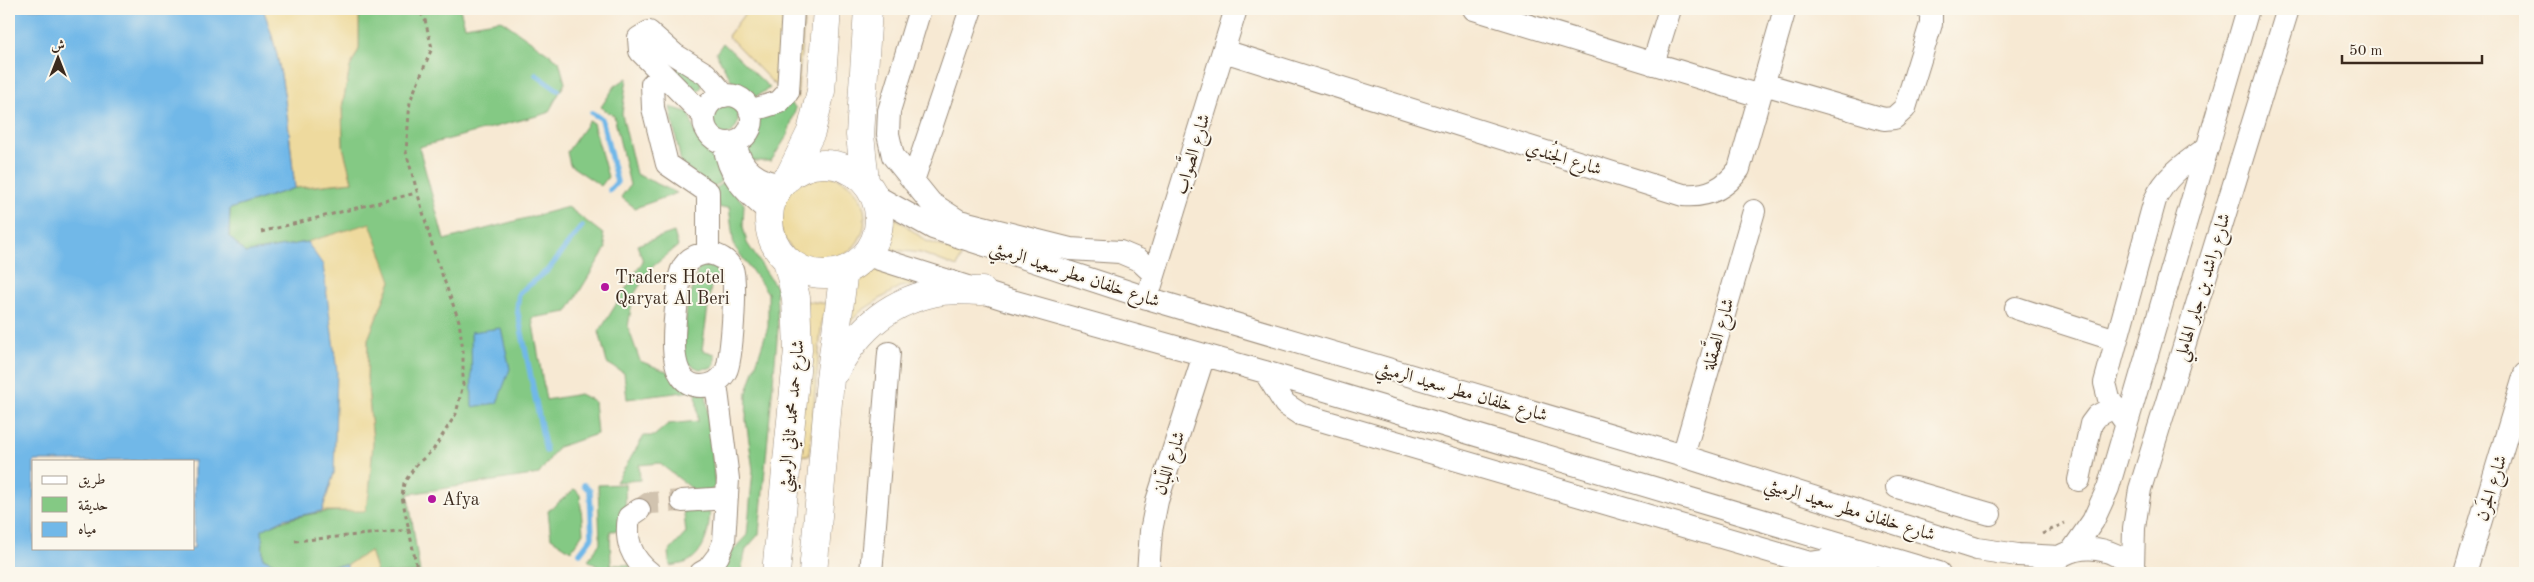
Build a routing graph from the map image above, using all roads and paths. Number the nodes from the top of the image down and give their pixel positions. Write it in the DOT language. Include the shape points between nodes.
graph roads {
  1 [pos="418,9"];
  2 [pos="792,9"];
  3 [pos="827,9"];
  4 [pos="868,9"];
  5 [pos="920,9"];
  6 [pos="971,9"];
  7 [pos="1236,9"];
  8 [pos="1474,9"];
  9 [pos="1670,9"];
  10 [pos="1785,9"];
  11 [pos="1928,9"];
  12 [pos="2248,9"];
  13 [pos="2288,9"];
  14 [pos="1224,51"];
  15 [pos="1653,64"];
  16 [pos="652,84"];
  17 [pos="1762,90"];
  18 [pos="725,96"];
  19 [pos="750,111"];
  20 [pos="704,116"];
  21 [pos="730,142"];
  22 [pos="2208,147"];
  23 [pos="786,180"];
  24 [pos="913,181"];
  25 [pos="869,188"];
  26 [pos="416,193"];
  27 [pos="1754,211"];
  28 [pos="770,212"];
  29 [pos="261,232"];
  30 [pos="708,253"];
  31 [pos="867,254"];
  32 [pos="787,260"];
  33 [pos="844,270"];
  34 [pos="1154,274"];
  35 [pos="982,291"];
  36 [pos="1147,298"];
  37 [pos="2016,308"];
  38 [pos="2116,340"];
  39 [pos="889,353"];
  40 [pos="1204,355"];
  41 [pos="1265,372"];
  42 [pos="2525,374"];
  43 [pos="830,379"];
  44 [pos="716,383"];
  45 [pos="2120,415"];
  46 [pos="2517,430"];
  47 [pos="1683,456"];
  48 [pos="2079,480"];
  49 [pos="1898,487"];
  50 [pos="727,498"];
  51 [pos="682,501"];
  52 [pos="1950,503"];
  53 [pos="639,510"];
  54 [pos="1990,514"];
  55 [pos="410,530"];
  56 [pos="1939,537"];
  57 [pos="296,541"];
  58 [pos="1849,548"];
  59 [pos="2066,554"];
  60 [pos="1829,560"];
  61 [pos="1904,569"];
  62 [pos="2135,571"];
  63 [pos="418,573"];
  64 [pos="650,573"];
  65 [pos="701,573"];
  66 [pos="776,573"];
  67 [pos="813,573"];
  68 [pos="871,573"];
  69 [pos="1148,573"];
  70 [pos="1868,573"];
  71 [pos="1939,573"];
  72 [pos="2044,573"];
  73 [pos="2466,573"];
  1 -- 26 [label="path" via="425,20 432,48 410,101 406,130 406,152"];
  2 -- 19 [label="street" via="788,92 779,102"];
  3 -- 23 [label="main road" via="821,91 811,132"];
  4 -- 25 [label="main road" via="860,134"];
  5 -- 24 [label="street" via="888,122 893,156"];
  6 -- 24 [label="street"];
  7 -- 14 [label="street, شارع الصَّواب"];
  8 -- 15 [label="street"];
  9 -- 15 [label="street"];
  10 -- 17 [label="street, شارع الجُندي"];
  11 -- 17 [label="street" via="1931,24 1905,108 1894,118 1884,119"];
  12 -- 22 [label="street, شارع راشد بن جابر الهاملي"];
  13 -- 62 [label="street, شارع راشد بن جابر الهاملي" via="2140,489 2134,528"];
  14 -- 17 [label="street, شارع الجُندي" via="1694,196 1717,190 1733,178 1739,168"];
  14 -- 34 [label="street, شارع الصَّواب"];
  15 -- 17 [label="street"];
  16 -- 30 [label="street" via="653,108 667,164 708,192"];
  18 -- 19 [label="street" via="740,99"];
  18 -- 20 [label="street" via="711,103"];
  18 -- 20 [label="street" via="706,74 675,55 649,32 639,38 640,51"];
  19 -- 21 [label="street" via="750,127 746,134"];
  20 -- 21 [label="street" via="706,130 717,140"];
  21 -- 23 [label="street" via="749,171 764,181"];
  21 -- 28 [label="street" via="728,166 739,185"];
  22 -- 38 [label="street" via="2174,171 2159,190"];
  22 -- 45 [label="street, شارع راشد بن جابر الهاملي"];
  23 -- 25 [label="main road" via="803,168 819,164 836,165 851,171"];
  23 -- 28 [label="main road" via="772,202"];
  24 -- 34 [label="street" via="936,208 959,220 1070,249 1120,252 1139,260"];
  25 -- 31 [label="main road" via="879,210 879,226"];
  25 -- 36 [label="street, شارع خلفان مطر سعيد الرميثي" via="933,228"];
  26 -- 29 [label="path"];
  26 -- 55 [label="path" via="459,321 463,384 456,414 433,450 416,465 404,484 402,497"];
  27 -- 47 [label="street, شارع الصَّقلة"];
  28 -- 32 [label="main road" via="771,233"];
  30 -- 44 [label="street" via="725,260 734,276 730,362"];
  30 -- 44 [label="street" via="690,258 680,273 674,360 681,377 689,383 698,386"];
  31 -- 33 [label="main road"];
  31 -- 35 [label="street, شارع خلفان مطر سعيد الرميثي"];
  32 -- 33 [label="main road" via="814,273"];
  32 -- 66 [label="main road, شارع حمد محمد ثاني الرميثي" via="796,298 798,350"];
  33 -- 43 [label="main road, شارع حمد محمد ثاني الرميثي"];
  34 -- 36 [label="street, شارع الصَّواب"];
  35 -- 40 [label="street, شارع خلفان مطر سعيد الرميثي"];
  35 -- 43 [label="main road" via="944,290 908,300 875,319 849,346"];
  36 -- 47 [label="street, شارع خلفان مطر سعيد الرميثي"];
  37 -- 38 [label="street"];
  38 -- 45 [label="street" via="2105,383 2108,399"];
  39 -- 68 [label="street"];
  40 -- 41 [label="street, شارع خلفان مطر سعيد الرميثي"];
  40 -- 69 [label="street, شارع اللِّبان" via="1156,501"];
  41 -- 58 [label="street, شارع خلفان مطر سعيد الرميثي"];
  41 -- 60 [label="street" via="1285,404 1300,414 1810,563"];
  42 -- 46 [label="street, شارع الجَرن"];
  43 -- 67 [label="main road, شارع حمد محمد ثاني الرميثي"];
  44 -- 50 [label="street" via="728,479"];
  45 -- 48 [label="street" via="2097,416 2091,424"];
  45 -- 59 [label="street, شارع راشد بن جابر الهاملي" via="2108,488 2093,521"];
  46 -- 73 [label="street, شارع الجَرن"];
  47 -- 56 [label="street, شارع خلفان مطر سعيد الرميثي"];
  49 -- 52 [label="street"];
  50 -- 51 [label="street"];
  50 -- 65 [label="street" via="724,542 718,556"];
  52 -- 54 [label="street"];
  52 -- 56 [label="street"];
  53 -- 64 [label="street" via="629,517 629,548 637,562"];
  55 -- 57 [label="path"];
  55 -- 63 [label="path"];
  56 -- 59 [label="street, شارع خلفان مطر سعيد الرميثي" via="1998,553"];
  58 -- 60 [label="street"];
  58 -- 61 [label="street, شارع خلفان مطر سعيد الرميثي"];
  59 -- 62 [label="street, شارع خلفان مطر سعيد الرميثي" via="2089,548 2105,550 2121,557"];
  59 -- 72 [label="street, شارع راشد بن جابر الهاملي"];
  60 -- 70 [label="street"];
  61 -- 71 [label="street, شارع خلفان مطر سعيد الرميثي"];
}
